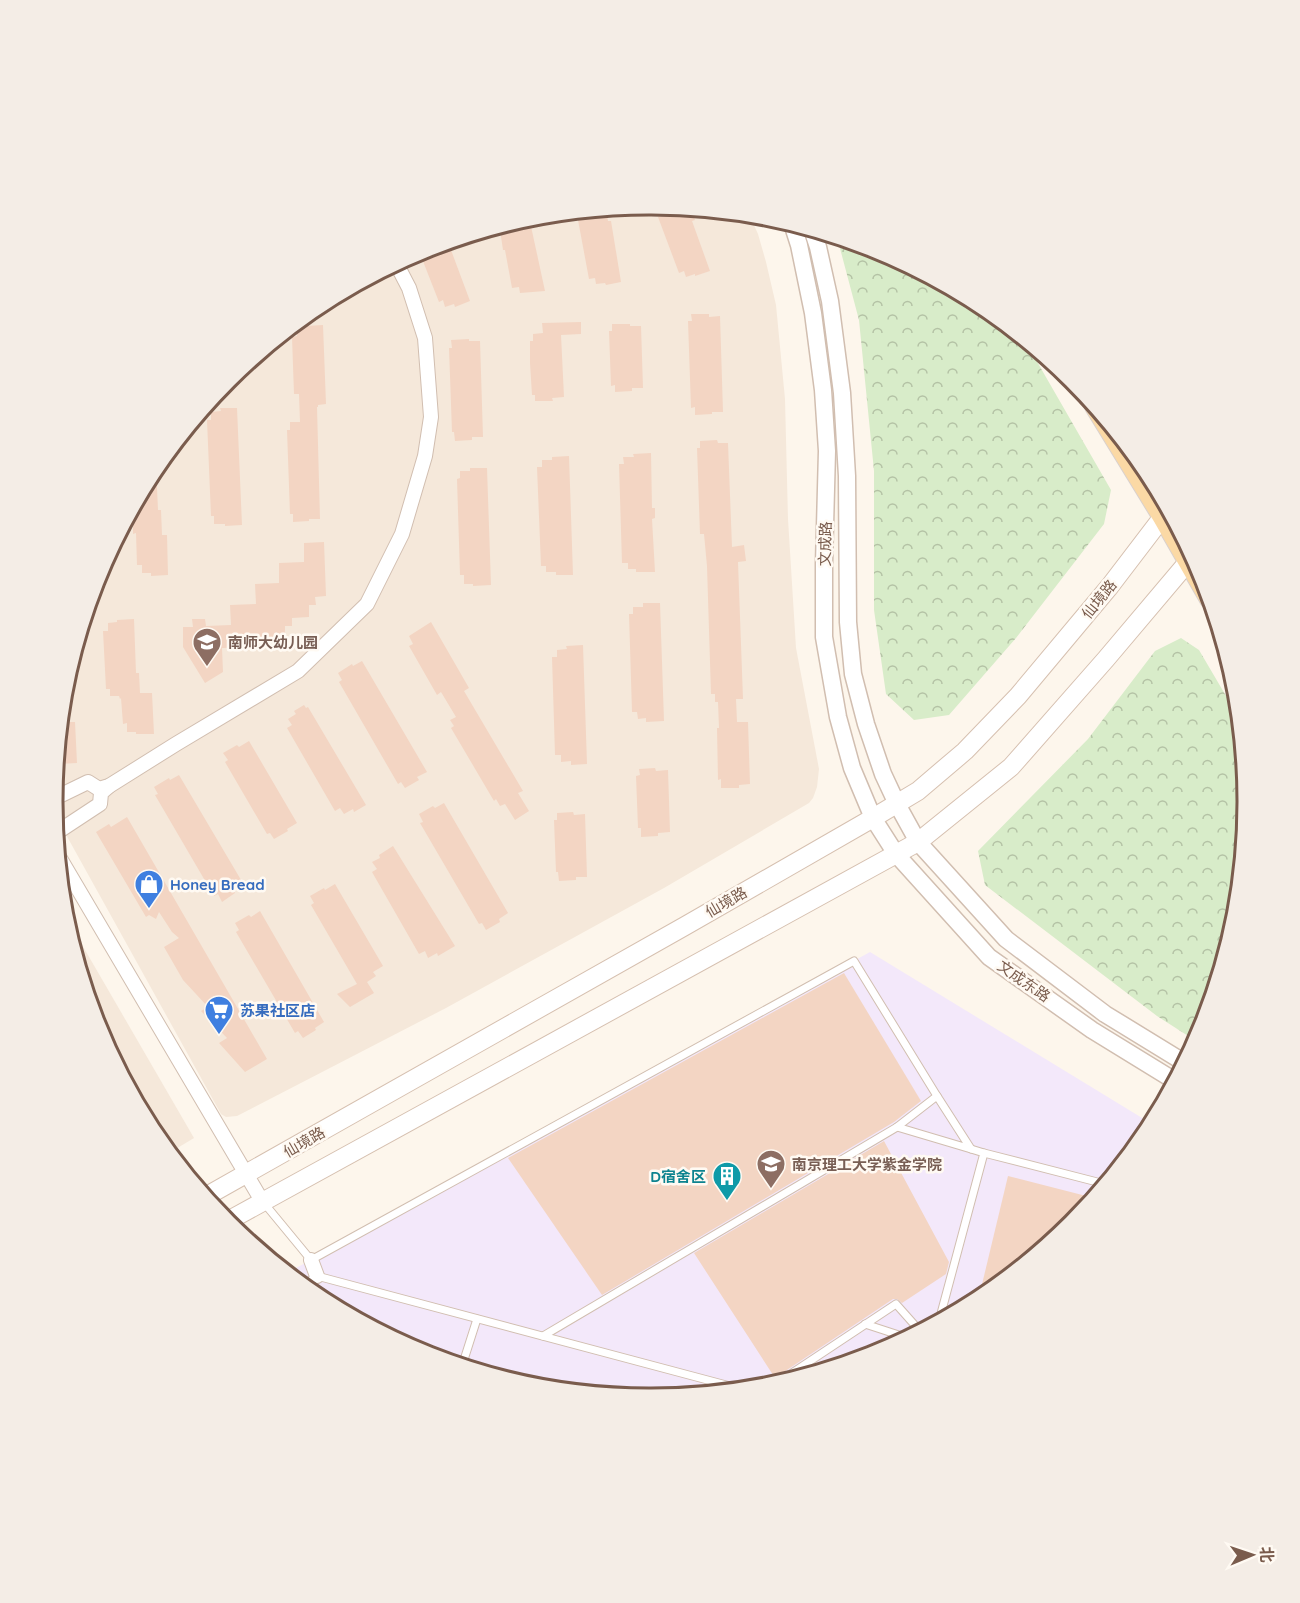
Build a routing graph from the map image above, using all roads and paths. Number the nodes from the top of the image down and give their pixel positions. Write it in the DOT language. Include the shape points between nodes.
graph roads {
  1 [pos="795,233"];
  2 [pos="815,239"];
  3 [pos="400,270"];
  4 [pos="1163,517"];
  5 [pos="1186,564"];
  6 [pos="109,786"];
  7 [pos="63,794"];
  8 [pos="897,804"];
  9 [pos="873,818"];
  10 [pos="64,828"];
  11 [pos="918,842"];
  12 [pos="896,854"];
  13 [pos="67,871"];
  14 [pos="1177,1058"];
  15 [pos="1168,1077"];
  16 [pos="937,1096"];
  17 [pos="897,1127"];
  18 [pos="971,1149"];
  19 [pos="984,1153"];
  20 [pos="246,1174"];
  21 [pos="1097,1182"];
  22 [pos="213,1193"];
  23 [pos="262,1201"];
  24 [pos="235,1217"];
  25 [pos="311,1260"];
  26 [pos="317,1276"];
  27 [pos="311,1280"];
  28 [pos="942,1311"];
  29 [pos="477,1318"];
  30 [pos="865,1324"];
  31 [pos="915,1325"];
  32 [pos="896,1334"];
  33 [pos="543,1336"];
  34 [pos="464,1358"];
  35 [pos="798,1369"];
  36 [pos="720,1384"];
  1 -- 9 [label="street, 文成路" via="813,313 823,390 827,451 824,637 838,717 852,768"];
  2 -- 8 [label="street, 文成路" via="830,301 842,393 848,622 854,674 866,724"];
  3 -- 6 [label="street" via="425,338 431,417 425,456 402,534 367,604 298,671"];
  4 -- 8 [label="main road, 仙境路" via="1018,696 965,752"];
  5 -- 11 [label="main road, 仙境路" via="1011,767"];
  6 -- 7 [label="street" via="99,789 88,782"];
  6 -- 10 [label="street" via="101,793 100,804"];
  8 -- 9 [label="main road, 仙境路"];
  8 -- 11 [label="street, 文成路"];
  9 -- 12 [label="street, 文成路"];
  9 -- 20 [label="main road, 仙境路"];
  11 -- 12 [label="main road, 仙境路"];
  11 -- 14 [label="street, 文成东路" via="1006,939 1105,1014"];
  12 -- 15 [label="street, 文成东路" via="989,957 1092,1030"];
  12 -- 23 [label="main road, 仙境路"];
  13 -- 20 [label="street"];
  16 -- 17 [label="lane"];
  16 -- 18 [label="lane"];
  16 -- 25 [label="lane" via="854,961"];
  17 -- 18 [label="lane"];
  17 -- 33 [label="lane"];
  18 -- 19 [label="lane"];
  19 -- 21 [label="lane"];
  19 -- 28 [label="lane"];
  20 -- 22 [label="main road, 仙境路"];
  20 -- 23 [label="street"];
  23 -- 24 [label="main road, 仙境路"];
  23 -- 25 [label="lane"];
  25 -- 26 [label="street"];
  26 -- 27 [label="lane"];
  26 -- 29 [label="lane"];
  29 -- 33 [label="lane"];
  29 -- 34 [label="lane"];
  30 -- 31 [label="lane" via="896,1304"];
  30 -- 32 [label="lane"];
  30 -- 35 [label="lane"];
  33 -- 36 [label="lane"];
}
